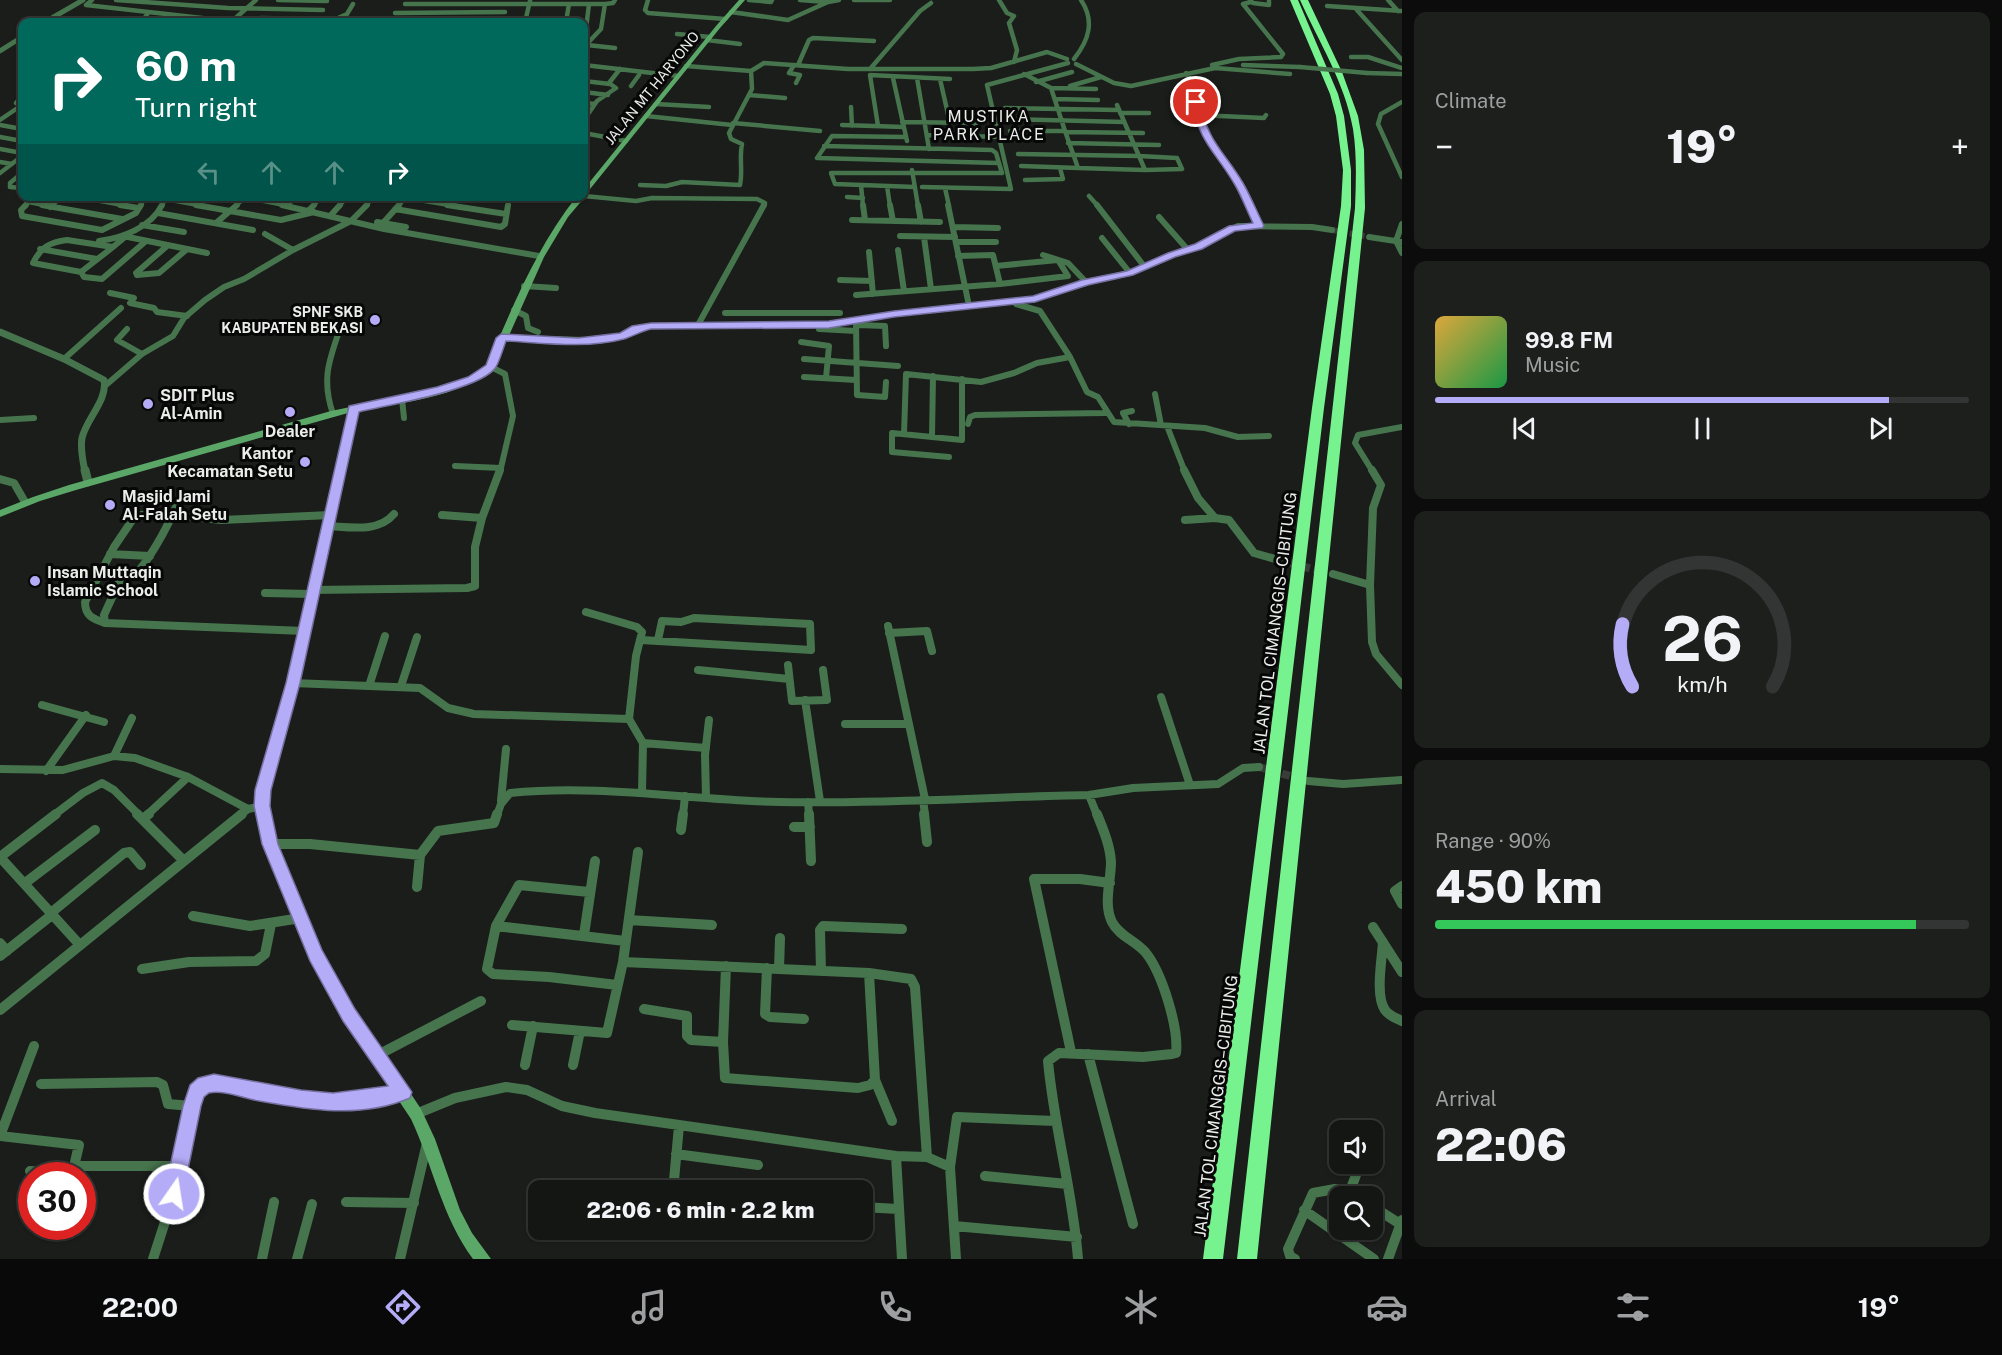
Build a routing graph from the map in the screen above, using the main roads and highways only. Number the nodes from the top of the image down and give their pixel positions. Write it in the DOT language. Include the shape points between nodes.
graph roads {
  1 [pos="742,0"];
  2 [pos="1294,0"];
  3 [pos="1304,0"];
  4 [pos="588,189"];
  5 [pos="578,201"];
  6 [pos="353,409"];
  7 [pos="0,514"];
  8 [pos="483,1259"];
  9 [pos="1214,1259"];
  10 [pos="1247,1259"];
  1 -- 4 [label="main road, JALAN MT HARYONO"];
  2 -- 9 [label="highway, JALAN TOL CIMANGGIS–CIBITUNG" via="1340,116 1346,149 1346,206"];
  3 -- 10 [label="highway" via="1354,116 1361,172 1360,208"];
  5 -- 6 [label="main road, JALAN MT HARYONO" via="540,253 490,367 483,374 451,387"];
  6 -- 7 [label="main road" via="88,482"];
  6 -- 8 [label="main road" via="262,806 270,844 331,986 416,1114 454,1213"];
}
